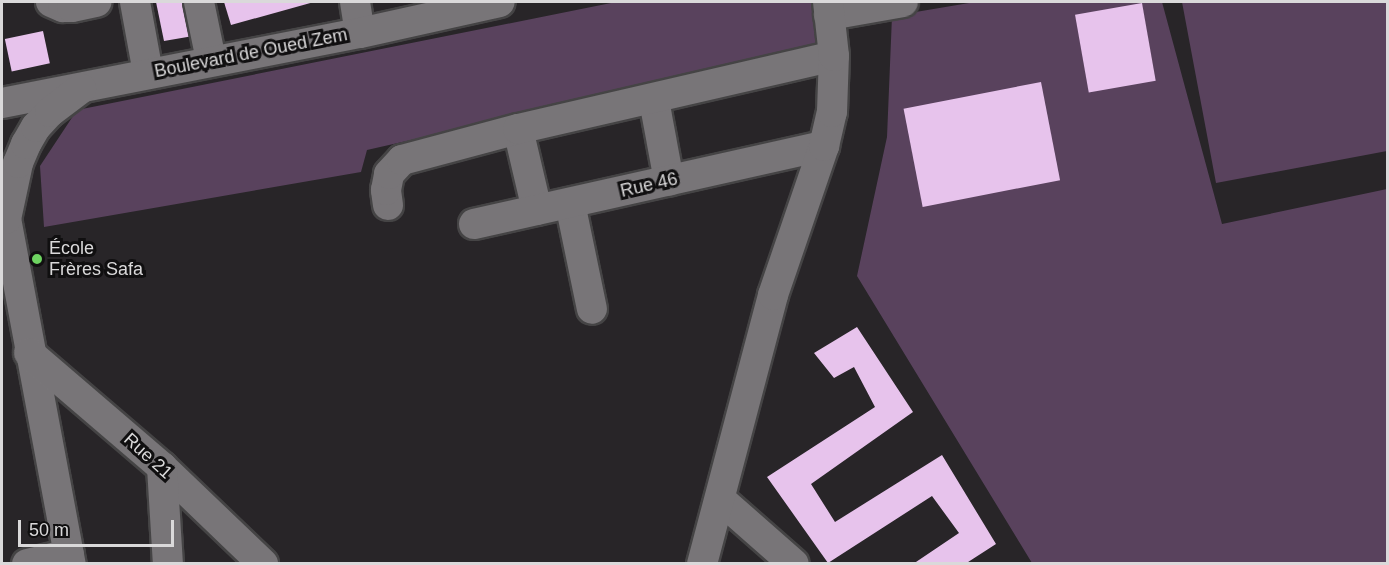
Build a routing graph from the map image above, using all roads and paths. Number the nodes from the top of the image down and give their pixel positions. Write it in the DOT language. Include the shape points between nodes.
graph roads {
  1 [pos="51,2"];
  2 [pos="96,2"];
  3 [pos="135,2"];
  4 [pos="199,2"];
  5 [pos="355,2"];
  6 [pos="492,2"];
  7 [pos="903,2"];
  8 [pos="828,8"];
  9 [pos="427,9"];
  10 [pos="360,33"];
  11 [pos="834,56"];
  12 [pos="211,60"];
  13 [pos="148,73"];
  14 [pos="87,85"];
  15 [pos="654,100"];
  16 [pos="2,103"];
  17 [pos="518,129"];
  18 [pos="824,146"];
  19 [pos="669,181"];
  20 [pos="570,203"];
  21 [pos="388,205"];
  22 [pos="4,208"];
  23 [pos="537,210"];
  24 [pos="474,224"];
  25 [pos="592,309"];
  26 [pos="29,353"];
  27 [pos="162,467"];
  28 [pos="720,499"];
  29 [pos="70,559"];
  30 [pos="27,564"];
  31 [pos="168,564"];
  32 [pos="263,564"];
  33 [pos="702,564"];
  34 [pos="794,564"];
  1 -- 2 [label="street" via="63,7"];
  3 -- 13 [label="street"];
  4 -- 12 [label="street"];
  5 -- 10 [label="street"];
  6 -- 9 [label="street, Boulevard de Oued Zem"];
  7 -- 8 [label="street"];
  8 -- 11 [label="street"];
  9 -- 10 [label="street, Boulevard de Oued Zem"];
  10 -- 12 [label="street, Boulevard de Oued Zem"];
  11 -- 15 [label="street"];
  11 -- 18 [label="street" via="832,112"];
  12 -- 13 [label="street, Boulevard de Oued Zem"];
  13 -- 14 [label="street, Boulevard de Oued Zem"];
  14 -- 16 [label="street, Boulevard de Oued Zem"];
  14 -- 22 [label="street" via="36,127 18,163"];
  15 -- 17 [label="street"];
  15 -- 19 [label="street"];
  17 -- 21 [label="street" via="402,160 389,174"];
  17 -- 23 [label="street"];
  18 -- 19 [label="street, Rue 46"];
  18 -- 28 [label="street" via="773,295"];
  19 -- 20 [label="street, Rue 46"];
  20 -- 23 [label="street, Rue 46"];
  20 -- 25 [label="street"];
  22 -- 26 [label="street"];
  23 -- 24 [label="street, Rue 46"];
  26 -- 27 [label="street, Rue 21"];
  26 -- 29 [label="street"];
  27 -- 31 [label="street"];
  27 -- 32 [label="street, Rue 21"];
  28 -- 33 [label="street"];
  28 -- 34 [label="street"];
  29 -- 30 [label="street"];
}
